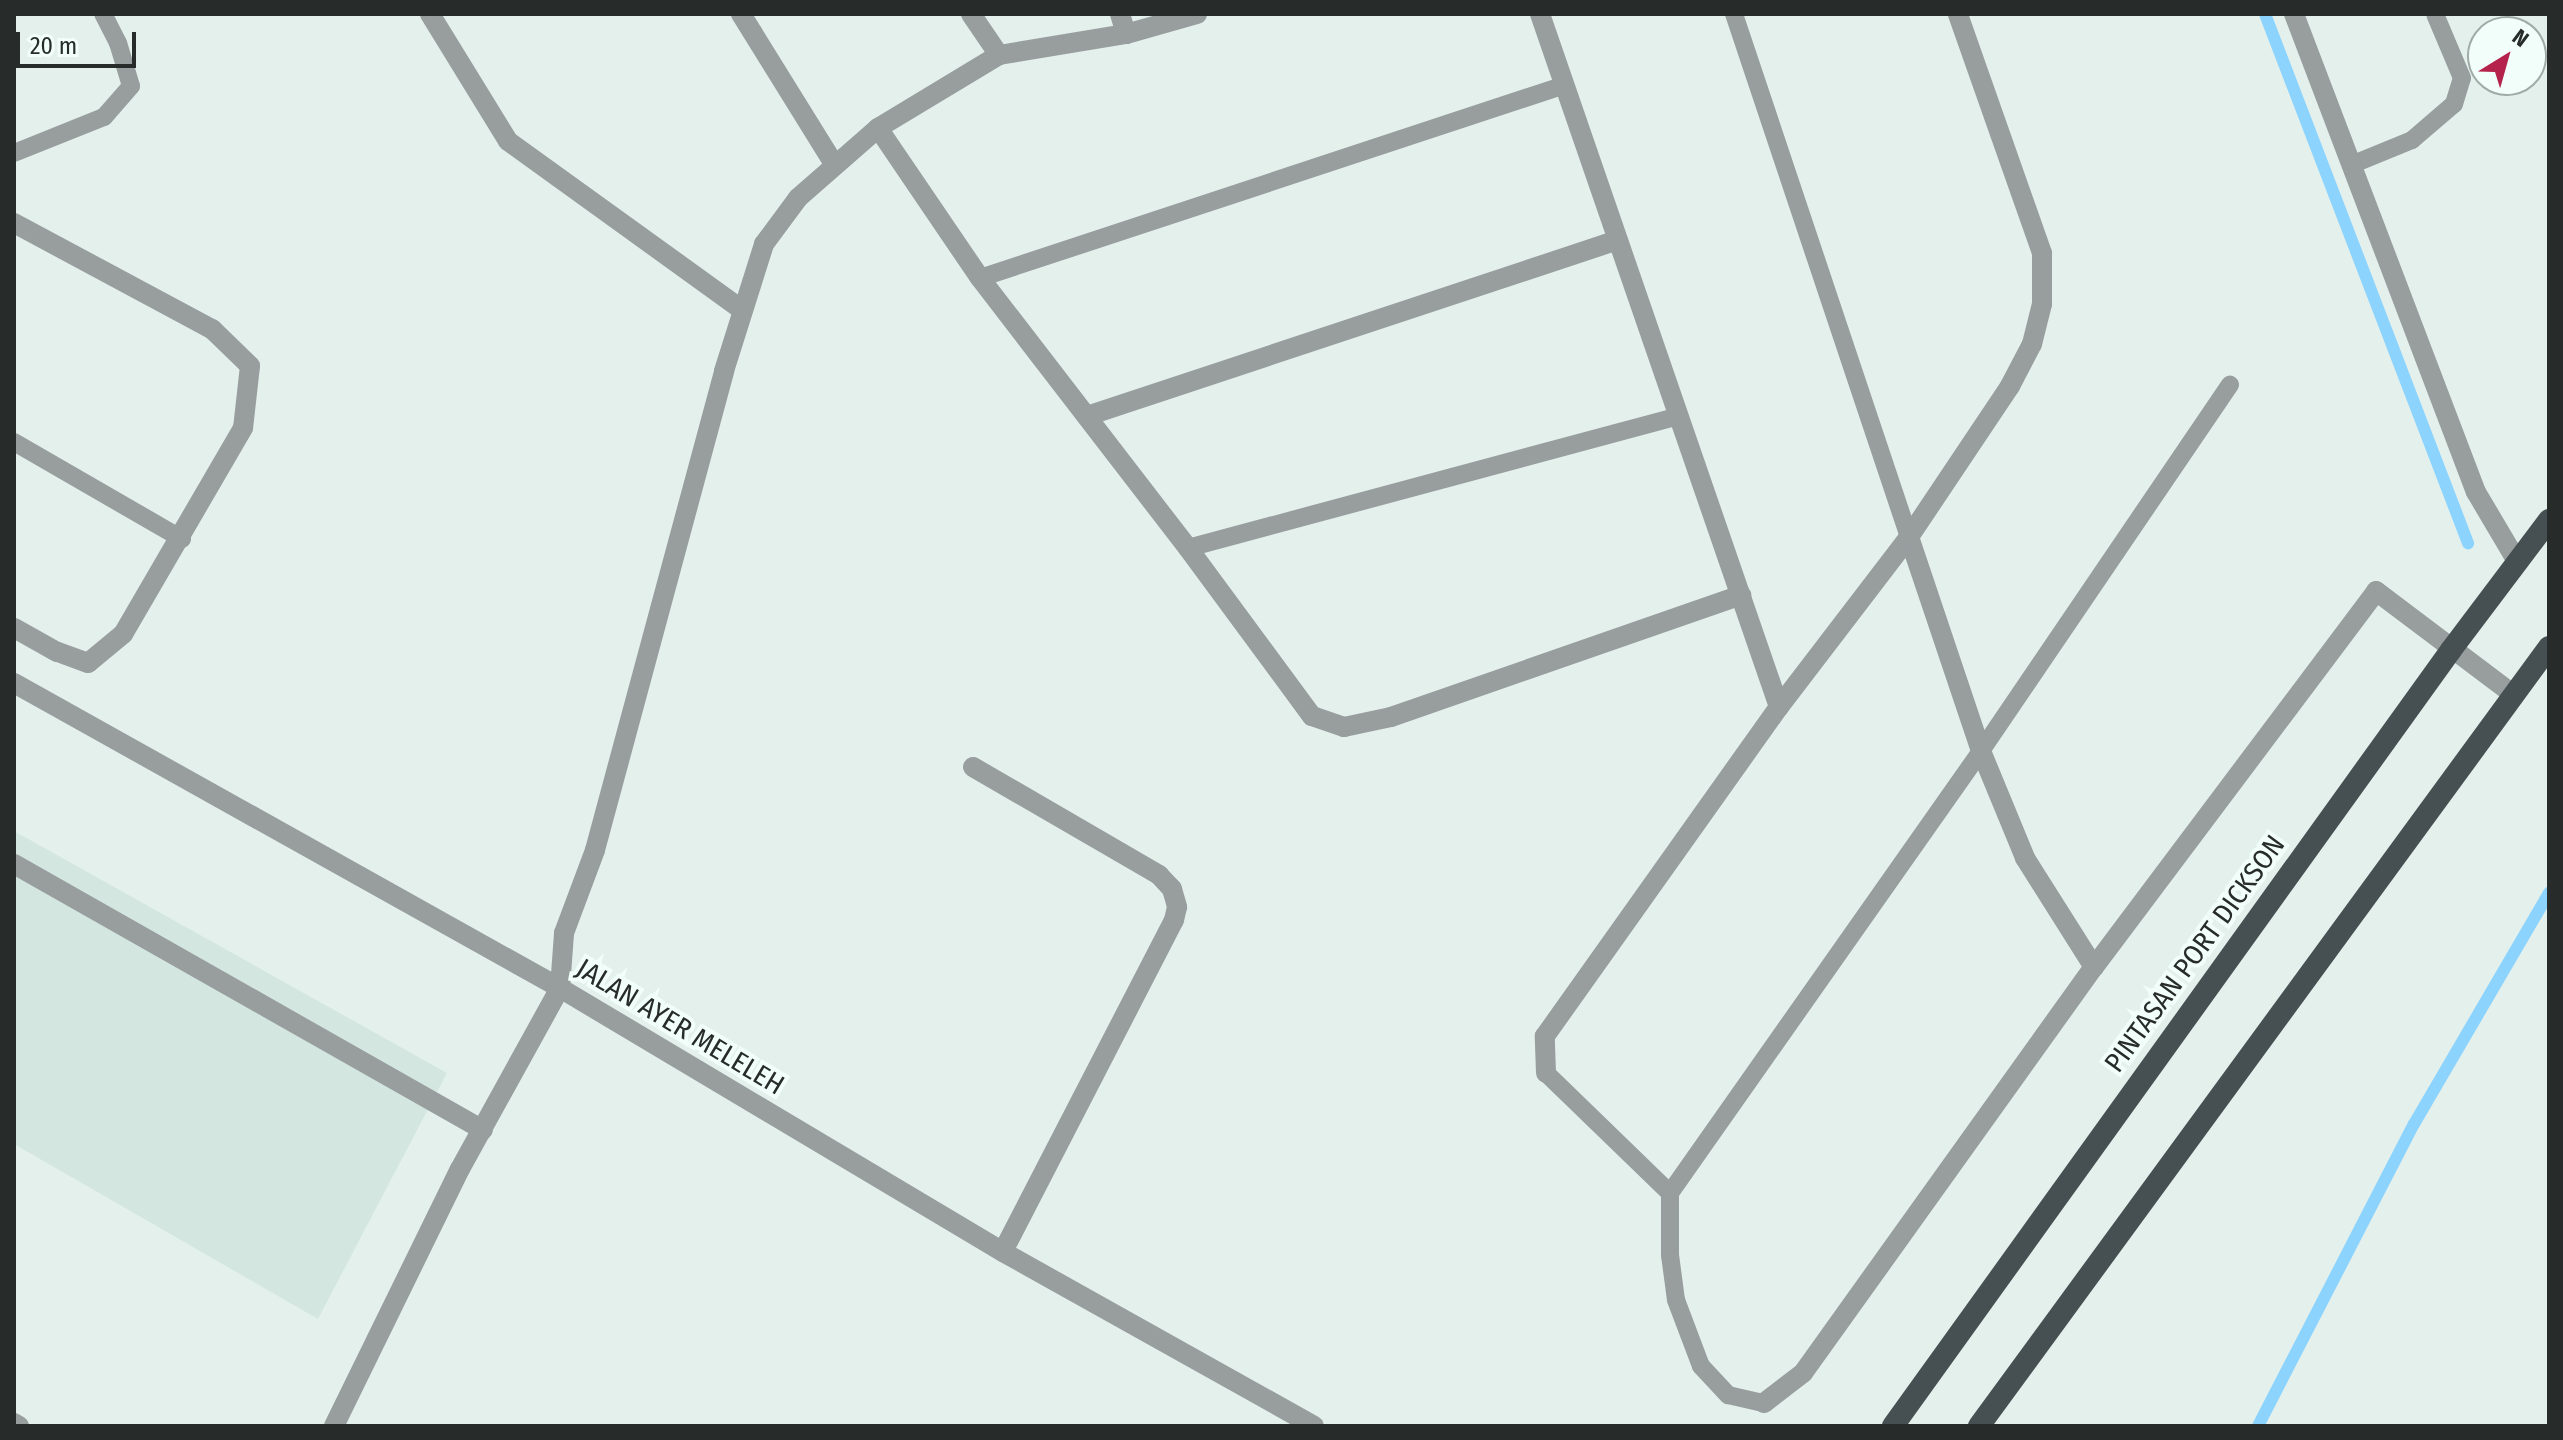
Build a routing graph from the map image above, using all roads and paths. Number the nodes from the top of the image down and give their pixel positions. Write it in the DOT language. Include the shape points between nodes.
graph roads {
  1 [pos="103,14"];
  2 [pos="430,14"];
  3 [pos="741,14"];
  4 [pos="971,14"];
  5 [pos="1197,14"];
  6 [pos="1540,14"];
  7 [pos="1734,14"];
  8 [pos="1958,14"];
  9 [pos="2294,14"];
  10 [pos="2435,14"];
  11 [pos="1123,24"];
  12 [pos="999,55"];
  13 [pos="1565,85"];
  14 [pos="878,128"];
  15 [pos="14,153"];
  16 [pos="834,164"];
  17 [pos="2351,165"];
  18 [pos="14,223"];
  19 [pos="1618,240"];
  20 [pos="980,278"];
  21 [pos="742,310"];
  22 [pos="2230,384"];
  23 [pos="1087,416"];
  24 [pos="1679,416"];
  25 [pos="14,442"];
  26 [pos="2549,520"];
  27 [pos="1909,537"];
  28 [pos="182,539"];
  29 [pos="1188,548"];
  30 [pos="2518,563"];
  31 [pos="1741,595"];
  32 [pos="14,628"];
  33 [pos="2549,647"];
  34 [pos="2451,650"];
  35 [pos="14,683"];
  36 [pos="2514,695"];
  37 [pos="1779,707"];
  38 [pos="1981,751"];
  39 [pos="973,767"];
  40 [pos="14,864"];
  41 [pos="2094,967"];
  42 [pos="560,988"];
  43 [pos="1546,1073"];
  44 [pos="483,1130"];
  45 [pos="1670,1193"];
  46 [pos="1003,1252"];
  47 [pos="1764,1403"];
  48 [pos="334,1426"];
  49 [pos="1314,1426"];
  50 [pos="1893,1426"];
  51 [pos="1979,1426"];
  1 -- 15 [label="lane" via="131,86 104,117"];
  2 -- 21 [label="street" via="508,141"];
  3 -- 16 [label="street"];
  4 -- 12 [label="street"];
  5 -- 11 [label="street"];
  6 -- 13 [label="street"];
  7 -- 27 [label="lane"];
  8 -- 27 [label="street" via="2042,253 2042,304 2032,344 2010,386"];
  9 -- 17 [label="street"];
  10 -- 17 [label="lane" via="2462,78 2454,104 2412,140"];
  11 -- 12 [label="street"];
  12 -- 14 [label="street"];
  13 -- 19 [label="street"];
  13 -- 20 [label="lane"];
  14 -- 16 [label="street"];
  14 -- 20 [label="street"];
  16 -- 21 [label="street" via="798,198 764,244"];
  17 -- 30 [label="street" via="2476,492"];
  18 -- 28 [label="street" via="212,329 250,366 243,428"];
  19 -- 23 [label="street"];
  19 -- 24 [label="street"];
  20 -- 23 [label="street"];
  21 -- 42 [label="street" via="603,823 564,933"];
  22 -- 38 [label="lane"];
  23 -- 29 [label="street"];
  24 -- 29 [label="lane"];
  24 -- 31 [label="street"];
  25 -- 28 [label="lane"];
  26 -- 30 [label="highway, PINTASAN PORT DICKSON"];
  27 -- 37 [label="street"];
  27 -- 38 [label="street"];
  28 -- 32 [label="street" via="123,634 88,663"];
  29 -- 31 [label="street" via="1312,716 1344,727 1391,717"];
  30 -- 34 [label="highway, PINTASAN PORT DICKSON"];
  31 -- 37 [label="street"];
  33 -- 36 [label="highway"];
  34 -- 36 [label="street"];
  34 -- 41 [label="street" via="2376,591"];
  34 -- 50 [label="highway, PINTASAN PORT DICKSON"];
  35 -- 42 [label="street, JALAN AYER MELELEH"];
  36 -- 51 [label="highway"];
  37 -- 43 [label="street" via="1545,1036"];
  38 -- 41 [label="street" via="2025,858"];
  38 -- 45 [label="lane"];
  39 -- 46 [label="street" via="1159,875 1172,889 1177,907"];
  40 -- 44 [label="street"];
  41 -- 47 [label="street" via="1803,1373"];
  42 -- 44 [label="street"];
  42 -- 46 [label="street, JALAN AYER MELELEH"];
  43 -- 45 [label="lane"];
  44 -- 48 [label="street"];
  45 -- 47 [label="lane" via="1676,1300 1701,1366 1728,1395"];
  46 -- 49 [label="street, JALAN AYER MELELEH"];
}
